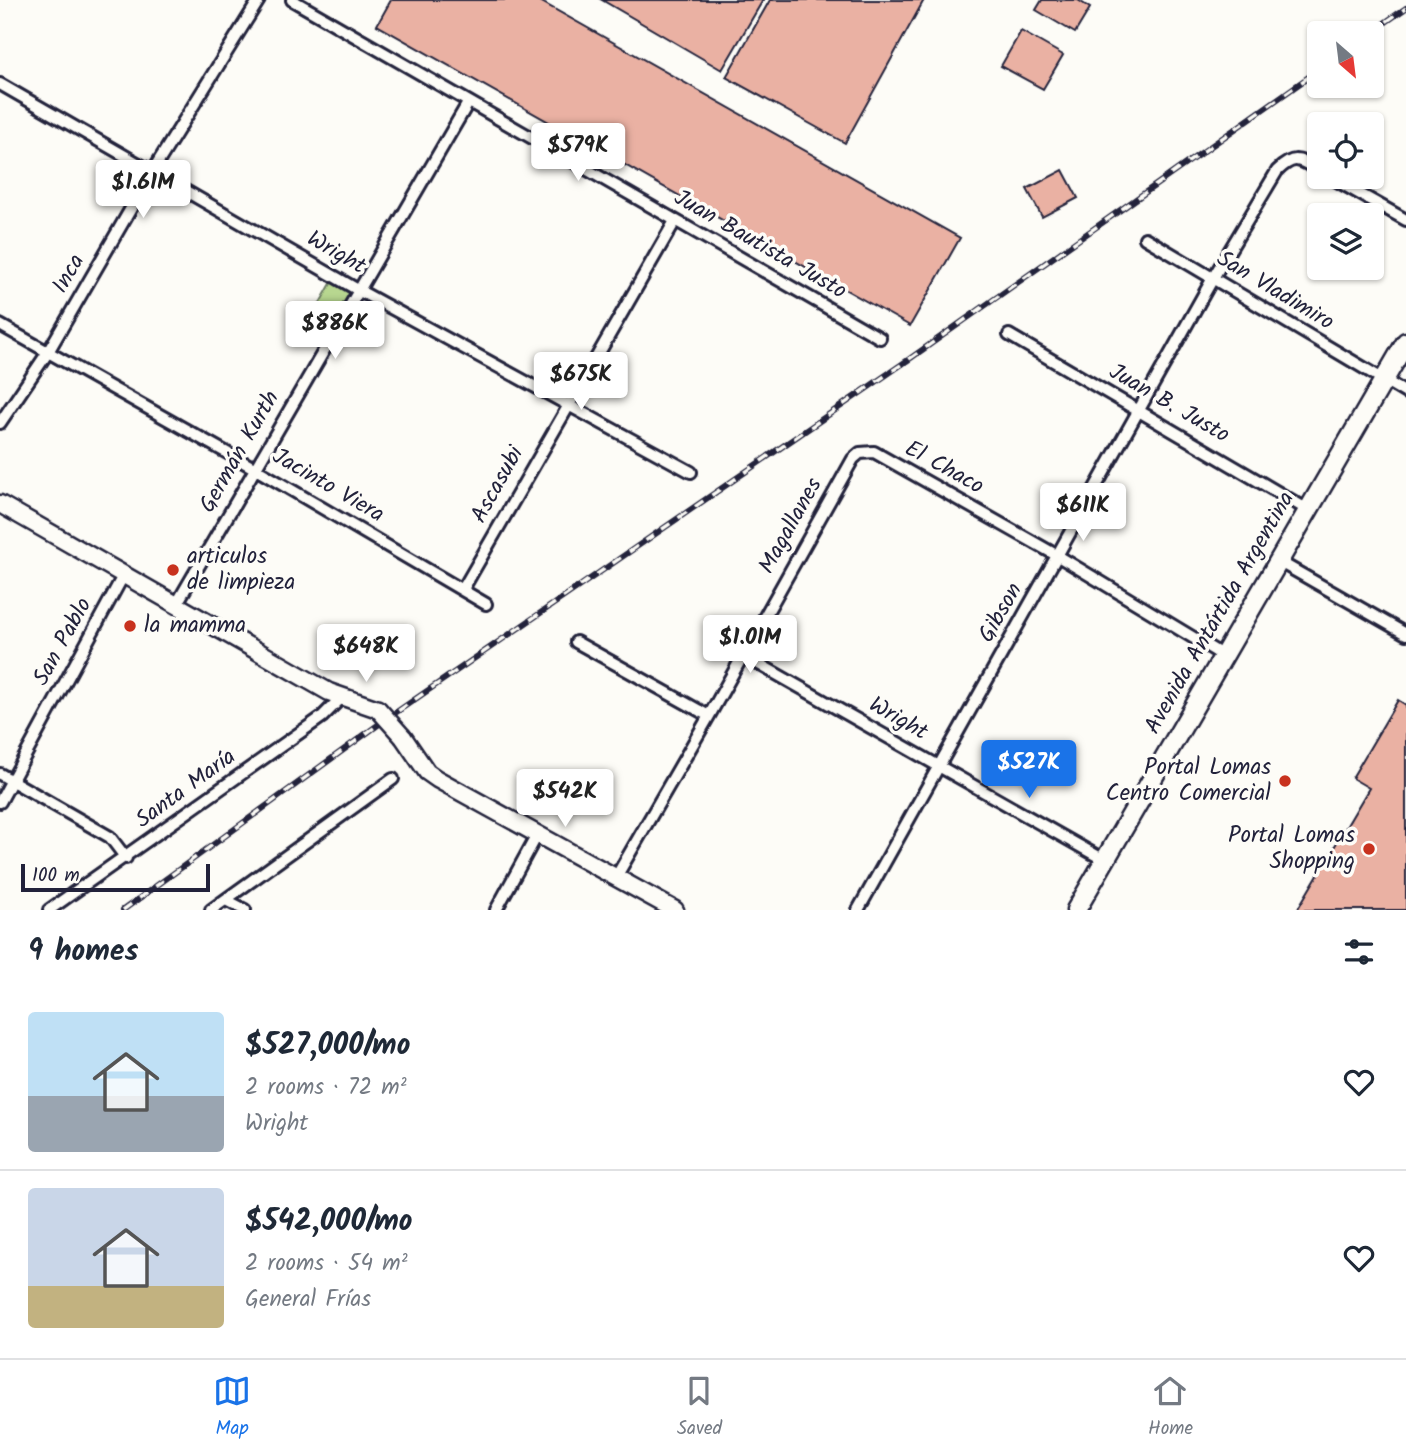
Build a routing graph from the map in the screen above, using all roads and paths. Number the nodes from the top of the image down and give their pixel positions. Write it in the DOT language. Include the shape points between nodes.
graph roads {
  1 [pos="259,0"];
  2 [pos="292,0"];
  3 [pos="0,84"];
  4 [pos="468,103"];
  5 [pos="1307,164"];
  6 [pos="152,172"];
  7 [pos="1352,189"];
  8 [pos="1406,219"];
  9 [pos="675,221"];
  10 [pos="1145,238"];
  11 [pos="1213,278"];
  12 [pos="358,290"];
  13 [pos="0,325"];
  14 [pos="1009,335"];
  15 [pos="880,338"];
  16 [pos="1406,342"];
  17 [pos="48,352"];
  18 [pos="1383,380"];
  19 [pos="1406,393"];
  20 [pos="567,405"];
  21 [pos="1139,412"];
  22 [pos="0,423"];
  23 [pos="860,453"];
  24 [pos="254,468"];
  25 [pos="691,472"];
  26 [pos="0,504"];
  27 [pos="1308,510"];
  28 [pos="1058,556"];
  29 [pos="1278,561"];
  30 [pos="124,576"];
  31 [pos="463,589"];
  32 [pos="486,604"];
  33 [pos="176,605"];
  34 [pos="1406,634"];
  35 [pos="576,642"];
  36 [pos="743,655"];
  37 [pos="1222,655"];
  38 [pos="342,697"];
  39 [pos="709,716"];
  40 [pos="938,766"];
  41 [pos="0,774"];
  42 [pos="393,779"];
  43 [pos="11,781"];
  44 [pos="0,802"];
  45 [pos="537,835"];
  46 [pos="126,858"];
  47 [pos="1106,861"];
  48 [pos="616,877"];
  49 [pos="226,900"];
  50 [pos="49,910"];
  51 [pos="211,910"];
  52 [pos="245,910"];
  53 [pos="496,910"];
  54 [pos="676,910"];
  55 [pos="858,910"];
  56 [pos="1076,910"];
  1 -- 6 [label="street, Inca"];
  2 -- 4 [label="street, Juan Bautista Justo"];
  3 -- 6 [label="street, Wright"];
  4 -- 9 [label="street, Juan Bautista Justo"];
  4 -- 12 [label="street, Germán Kurth"];
  5 -- 11 [label="street, Gibson" via="1291,159 1277,171"];
  6 -- 12 [label="street, Wright"];
  6 -- 17 [label="street, Inca"];
  7 -- 8 [label="street"];
  9 -- 15 [label="street, Juan Bautista Justo"];
  9 -- 20 [label="street, Ascasubi"];
  10 -- 11 [label="street, San Vladimiro"];
  11 -- 18 [label="street, San Vladimiro"];
  11 -- 21 [label="street, Gibson"];
  12 -- 20 [label="street, Wright"];
  12 -- 24 [label="street, Germán Kurth"];
  13 -- 17 [label="street, Jacinto Viera"];
  14 -- 21 [label="street, Juan B. Justo"];
  16 -- 18 [label="main road, Avenida Antártida Argentina"];
  17 -- 22 [label="street, Inca"];
  17 -- 24 [label="street, Jacinto Viera"];
  18 -- 19 [label="street, San Vladimiro"];
  18 -- 27 [label="main road, Avenida Antártida Argentina"];
  20 -- 25 [label="street, Wright"];
  20 -- 31 [label="street, Ascasubi"];
  21 -- 27 [label="street, Juan B. Justo"];
  21 -- 28 [label="street, Gibson"];
  23 -- 28 [label="street, El Chaco" via="874,452"];
  23 -- 36 [label="street, Magallanes"];
  24 -- 31 [label="street, Jacinto Viera"];
  24 -- 33 [label="street, Germán Kurth"];
  26 -- 30 [label="main road"];
  27 -- 29 [label="main road, Avenida Antártida Argentina"];
  28 -- 37 [label="street, El Chaco"];
  28 -- 40 [label="street, Gibson"];
  29 -- 34 [label="street"];
  29 -- 37 [label="main road, Avenida Antártida Argentina"];
  30 -- 33 [label="main road"];
  30 -- 43 [label="street, San Pablo"];
  31 -- 32 [label="street, Jacinto Viera"];
  33 -- 38 [label="main road"];
  35 -- 39 [label="street"];
  36 -- 39 [label="street, Magallanes"];
  36 -- 40 [label="street, Wright"];
  37 -- 47 [label="main road, Avenida Antártida Argentina"];
  38 -- 45 [label="main road, bridge" via="378,709 437,779"];
  38 -- 46 [label="street, Santa María" via="322,717"];
  39 -- 48 [label="street, Magallanes"];
  40 -- 47 [label="street, Wright"];
  40 -- 55 [label="street, Gibson"];
  41 -- 43 [label="street"];
  42 -- 49 [label="street"];
  43 -- 44 [label="street, San Pablo"];
  43 -- 46 [label="street" via="110,837"];
  45 -- 48 [label="main road"];
  45 -- 53 [label="street"];
  46 -- 50 [label="street, Santa María"];
  47 -- 56 [label="main road, Avenida Antártida Argentina"];
  48 -- 54 [label="main road"];
  49 -- 51 [label="street"];
  49 -- 52 [label="street"];
}
